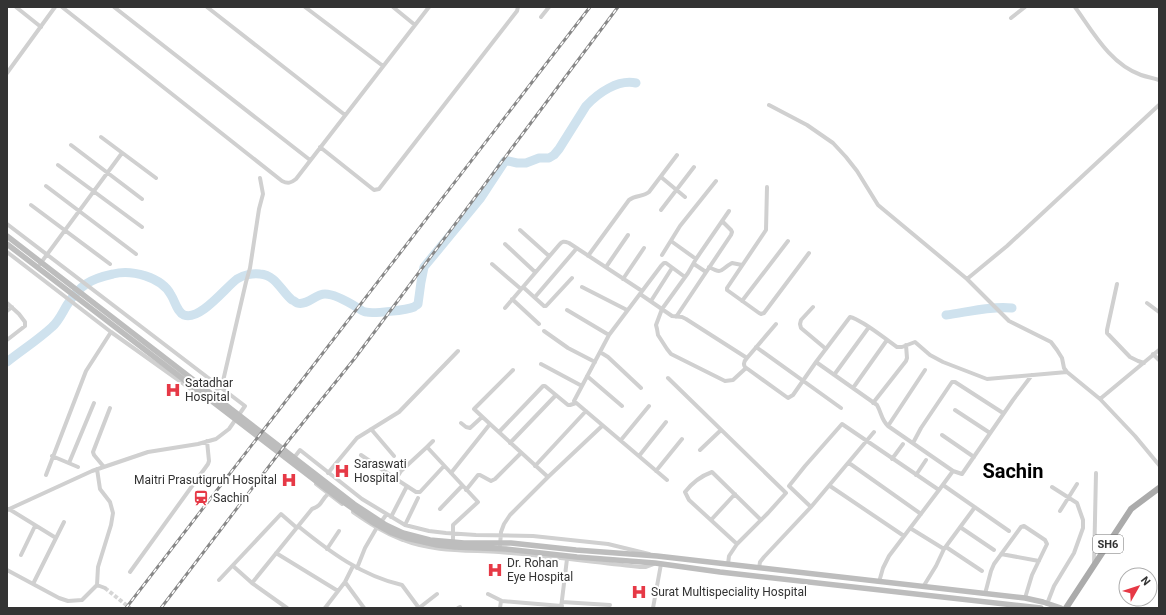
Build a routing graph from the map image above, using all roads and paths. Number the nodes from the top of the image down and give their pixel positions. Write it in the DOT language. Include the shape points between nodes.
graph roads {
  1 [pos="16,7"];
  2 [pos="55,7"];
  3 [pos="62,7"];
  4 [pos="114,7"];
  5 [pos="207,7"];
  6 [pos="305,7"];
  7 [pos="393,7"];
  8 [pos="429,7"];
  9 [pos="518,7"];
  10 [pos="549,7"];
  11 [pos="1025,7"];
  12 [pos="1075,7"];
  13 [pos="541,17"];
  14 [pos="1011,18"];
  15 [pos="415,25"];
  16 [pos="41,27"];
  17 [pos="383,66"];
  18 [pos="7,73"];
  19 [pos="1159,80"];
  20 [pos="769,105"];
  21 [pos="1159,105"];
  22 [pos="346,115"];
  23 [pos="101,137"];
  24 [pos="71,145"];
  25 [pos="320,147"];
  26 [pos="122,153"];
  27 [pos="677,155"];
  28 [pos="310,160"];
  29 [pos="58,165"];
  30 [pos="694,167"];
  31 [pos="107,172"];
  32 [pos="661,177"];
  33 [pos="156,178"];
  34 [pos="260,178"];
  35 [pos="716,182"];
  36 [pos="46,186"];
  37 [pos="767,187"];
  38 [pos="677,190"];
  39 [pos="93,192"];
  40 [pos="685,197"];
  41 [pos="142,198"];
  42 [pos="31,205"];
  43 [pos="661,210"];
  44 [pos="730,210"];
  45 [pos="79,211"];
  46 [pos="722,221"];
  47 [pos="7,224"];
  48 [pos="142,227"];
  49 [pos="65,230"];
  50 [pos="520,230"];
  51 [pos="628,235"];
  52 [pos="7,236"];
  53 [pos="671,241"];
  54 [pos="788,241"];
  55 [pos="7,244"];
  56 [pos="504,244"];
  57 [pos="577,248"];
  58 [pos="644,248"];
  59 [pos="7,252"];
  60 [pos="809,253"];
  61 [pos="47,254"];
  62 [pos="136,254"];
  63 [pos="662,255"];
  64 [pos="549,256"];
  65 [pos="588,256"];
  66 [pos="696,259"];
  67 [pos="110,264"];
  68 [pos="492,264"];
  69 [pos="694,264"];
  70 [pos="742,265"];
  71 [pos="606,268"];
  72 [pos="672,268"];
  73 [pos="709,268"];
  74 [pos="34,272"];
  75 [pos="535,272"];
  76 [pos="706,272"];
  77 [pos="685,276"];
  78 [pos="572,278"];
  79 [pos="623,279"];
  80 [pos="967,279"];
  81 [pos="1117,284"];
  82 [pos="582,287"];
  83 [pos="522,288"];
  84 [pos="641,292"];
  85 [pos="535,297"];
  86 [pos="512,299"];
  87 [pos="650,301"];
  88 [pos="742,301"];
  89 [pos="7,303"];
  90 [pos="1147,303"];
  91 [pos="12,307"];
  92 [pos="813,307"];
  93 [pos="505,308"];
  94 [pos="662,308"];
  95 [pos="567,310"];
  96 [pos="627,310"];
  97 [pos="7,311"];
  98 [pos="1159,312"];
  99 [pos="676,317"];
  100 [pos="539,324"];
  101 [pos="776,324"];
  102 [pos="869,327"];
  103 [pos="544,331"];
  104 [pos="111,332"];
  105 [pos="608,335"];
  106 [pos="7,340"];
  107 [pos="887,340"];
  108 [pos="906,345"];
  109 [pos="756,347"];
  110 [pos="826,349"];
  111 [pos="1159,350"];
  112 [pos="458,351"];
  113 [pos="600,352"];
  114 [pos="1153,354"];
  115 [pos="747,358"];
  116 [pos="1159,360"];
  117 [pos="595,362"];
  118 [pos="816,362"];
  119 [pos="1144,363"];
  120 [pos="541,364"];
  121 [pos="746,368"];
  122 [pos="513,370"];
  123 [pos="925,370"];
  124 [pos="1067,372"];
  125 [pos="834,375"];
  126 [pos="1032,375"];
  127 [pos="587,376"];
  128 [pos="668,378"];
  129 [pos="803,381"];
  130 [pos="582,386"];
  131 [pos="220,387"];
  132 [pos="641,388"];
  133 [pos="854,388"];
  134 [pos="556,395"];
  135 [pos="1100,399"];
  136 [pos="208,401"];
  137 [pos="873,402"];
  138 [pos="94,403"];
  139 [pos="576,403"];
  140 [pos="622,406"];
  141 [pos="649,406"];
  142 [pos="110,408"];
  143 [pos="842,408"];
  144 [pos="955,410"];
  145 [pos="586,411"];
  146 [pos="1004,413"];
  147 [pos="482,417"];
  148 [pos="234,421"];
  149 [pos="666,422"];
  150 [pos="461,423"];
  151 [pos="490,424"];
  152 [pos="602,426"];
  153 [pos="888,426"];
  154 [pos="372,429"];
  155 [pos="720,430"];
  156 [pos="499,432"];
  157 [pos="874,432"];
  158 [pos="990,433"];
  159 [pos="942,435"];
  160 [pos="682,439"];
  161 [pos="621,440"];
  162 [pos="433,441"];
  163 [pos="866,441"];
  164 [pos="207,442"];
  165 [pos="510,443"];
  166 [pos="913,443"];
  167 [pos="903,444"];
  168 [pos="427,447"];
  169 [pos="700,450"];
  170 [pos="521,453"];
  171 [pos="360,455"];
  172 [pos="52,456"];
  173 [pos="394,456"];
  174 [pos="639,456"];
  175 [pos="974,457"];
  176 [pos="892,459"];
  177 [pos="926,460"];
  178 [pos="69,463"];
  179 [pos="849,463"];
  180 [pos="1159,465"];
  181 [pos="444,466"];
  182 [pos="535,466"];
  183 [pos="78,467"];
  184 [pos="104,467"];
  185 [pos="97,469"];
  186 [pos="656,470"];
  187 [pos="953,471"];
  188 [pos="328,473"];
  189 [pos="451,473"];
  190 [pos="1096,473"];
  191 [pos="46,475"];
  192 [pos="916,475"];
  193 [pos="548,477"];
  194 [pos="396,479"];
  195 [pos="667,480"];
  196 [pos="1077,484"];
  197 [pos="942,485"];
  198 [pos="407,486"];
  199 [pos="462,486"];
  200 [pos="830,486"];
  201 [pos="1052,487"];
  202 [pos="790,488"];
  203 [pos="1159,488"];
  204 [pos="466,490"];
  205 [pos="939,490"];
  206 [pos="786,493"];
  207 [pos="328,494"];
  208 [pos="734,494"];
  209 [pos="1069,497"];
  210 [pos="418,498"];
  211 [pos="811,507"];
  212 [pos="975,507"];
  213 [pos="440,509"];
  214 [pos="8,510"];
  215 [pos="1060,511"];
  216 [pos="921,514"];
  217 [pos="386,515"];
  218 [pos="391,517"];
  219 [pos="711,520"];
  220 [pos="761,520"];
  221 [pos="64,522"];
  222 [pos="35,526"];
  223 [pos="405,526"];
  224 [pos="298,527"];
  225 [pos="960,527"];
  226 [pos="376,528"];
  227 [pos="910,528"];
  228 [pos="339,531"];
  229 [pos="1009,531"];
  230 [pos="454,534"];
  231 [pos="500,535"];
  232 [pos="904,536"];
  233 [pos="56,538"];
  234 [pos="737,544"];
  235 [pos="945,548"];
  236 [pos="327,549"];
  237 [pos="452,550"];
  238 [pos="994,550"];
  239 [pos="500,553"];
  240 [pos="276,554"];
  241 [pos="627,554"];
  242 [pos="1001,554"];
  243 [pos="21,555"];
  244 [pos="659,556"];
  245 [pos="567,559"];
  246 [pos="626,561"];
  247 [pos="1039,561"];
  248 [pos="658,564"];
  249 [pos="728,564"];
  250 [pos="1094,565"];
  251 [pos="233,566"];
  252 [pos="353,566"];
  253 [pos="748,567"];
  254 [pos="357,568"];
  255 [pos="759,568"];
  256 [pos="7,570"];
  257 [pos="982,571"];
  258 [pos="130,572"];
  259 [pos="747,575"];
  260 [pos="825,576"];
  261 [pos="220,580"];
  262 [pos="345,582"];
  263 [pos="878,582"];
  264 [pos="252,583"];
  265 [pos="33,584"];
  266 [pos="97,584"];
  267 [pos="824,584"];
  268 [pos="923,587"];
  269 [pos="105,588"];
  270 [pos="876,590"];
  271 [pos="338,591"];
  272 [pos="437,594"];
  273 [pos="488,594"];
  274 [pos="985,594"];
  275 [pos="1026,598"];
  276 [pos="501,601"];
  277 [pos="521,603"];
  278 [pos="1047,604"];
  279 [pos="562,605"];
  280 [pos="610,606"];
  281 [pos="287,608"];
  282 [pos="326,608"];
  283 [pos="364,608"];
  284 [pos="419,608"];
  285 [pos="500,608"];
  286 [pos="520,608"];
  287 [pos="654,608"];
  288 [pos="1041,608"];
  289 [pos="1061,608"];
  290 [pos="1066,608"];
  1 -- 16 [label="street"];
  2 -- 16 [label="street"];
  3 -- 28 [label="street" via="282,181 287,184 293,181"];
  4 -- 28 [label="street"];
  5 -- 22 [label="street"];
  6 -- 17 [label="street"];
  7 -- 15 [label="street"];
  8 -- 15 [label="street"];
  9 -- 25 [label="street" via="379,189 374,190"];
  10 -- 13 [label="street"];
  11 -- 14 [label="street"];
  12 -- 19 [label="street" via="1113,57 1141,75"];
  15 -- 17 [label="street"];
  16 -- 18 [label="street"];
  17 -- 22 [label="street"];
  20 -- 80 [label="street" via="807,125 833,143 857,171 878,205"];
  21 -- 80 [label="street" via="998,254"];
  22 -- 25 [label="street"];
  23 -- 26 [label="street"];
  24 -- 31 [label="street"];
  25 -- 28 [label="street"];
  26 -- 31 [label="street"];
  26 -- 33 [label="street"];
  27 -- 32 [label="street"];
  29 -- 39 [label="street"];
  30 -- 38 [label="street"];
  31 -- 39 [label="street"];
  31 -- 41 [label="street"];
  32 -- 38 [label="street"];
  32 -- 65 [label="street" via="649,192 629,200"];
  34 -- 131 [label="street" via="263,194 250,268"];
  35 -- 53 [label="street"];
  36 -- 45 [label="street"];
  37 -- 70 [label="street" via="766,230"];
  38 -- 40 [label="street"];
  38 -- 43 [label="street"];
  39 -- 45 [label="street"];
  39 -- 48 [label="street"];
  42 -- 49 [label="street"];
  44 -- 46 [label="street"];
  45 -- 49 [label="street"];
  45 -- 62 [label="street"];
  46 -- 66 [label="street"];
  46 -- 73 [label="street" via="732,232"];
  47 -- 61 [label="street"];
  49 -- 61 [label="street"];
  49 -- 67 [label="street"];
  50 -- 64 [label="street"];
  51 -- 71 [label="street"];
  52 -- 241 [label="main road" via="354,504 386,525 402,533 444,542 511,543"];
  53 -- 63 [label="street"];
  53 -- 66 [label="street"];
  54 -- 88 [label="street"];
  55 -- 246 [label="main road" via="342,502 392,533 437,545"];
  56 -- 75 [label="street"];
  57 -- 64 [label="street" via="565,241"];
  57 -- 65 [label="street"];
  57 -- 85 [label="street"];
  58 -- 79 [label="street"];
  59 -- 74 [label="street"];
  60 -- 88 [label="street" via="762,314"];
  61 -- 74 [label="street"];
  61 -- 131 [label="street"];
  64 -- 75 [label="street"];
  65 -- 71 [label="street"];
  66 -- 69 [label="street"];
  68 -- 83 [label="street"];
  69 -- 76 [label="street"];
  69 -- 77 [label="street"];
  70 -- 73 [label="street" via="732,263 719,272"];
  70 -- 88 [label="street" via="727,288"];
  71 -- 79 [label="street"];
  72 -- 77 [label="street"];
  72 -- 84 [label="street" via="666,263 662,264"];
  72 -- 87 [label="street"];
  73 -- 76 [label="street"];
  74 -- 104 [label="street"];
  75 -- 83 [label="street"];
  76 -- 99 [label="street"];
  77 -- 94 [label="street"];
  78 -- 85 [label="street" via="546,306"];
  79 -- 84 [label="street"];
  80 -- 124 [label="street" via="1009,321 1051,342 1062,358"];
  81 -- 119 [label="street" via="1107,334 1130,357"];
  82 -- 96 [label="street"];
  83 -- 85 [label="street"];
  83 -- 86 [label="street"];
  84 -- 87 [label="street"];
  84 -- 96 [label="street"];
  86 -- 93 [label="street"];
  86 -- 100 [label="street"];
  87 -- 94 [label="street"];
  89 -- 91 [label="street"];
  90 -- 98 [label="street"];
  91 -- 97 [label="street"];
  91 -- 106 [label="street" via="25,322 25,326"];
  92 -- 110 [label="street" via="801,320 801,328"];
  94 -- 99 [label="street"];
  94 -- 121 [label="street" via="656,325 658,335 671,354 725,380 733,380"];
  95 -- 105 [label="street"];
  96 -- 105 [label="street"];
  99 -- 115 [label="street" via="686,319"];
  101 -- 109 [label="street"];
  102 -- 107 [label="street"];
  102 -- 110 [label="street" via="850,317"];
  102 -- 125 [label="street"];
  103 -- 117 [label="street" via="568,348"];
  104 -- 136 [label="street"];
  104 -- 172 [label="street" via="86,371"];
  105 -- 113 [label="street"];
  107 -- 108 [label="street" via="897,347"];
  107 -- 133 [label="street"];
  108 -- 126 [label="street" via="915,342 943,362 987,379"];
  108 -- 137 [label="street" via="906,361"];
  109 -- 115 [label="street"];
  109 -- 129 [label="street"];
  110 -- 118 [label="street"];
  111 -- 114 [label="street"];
  112 -- 154 [label="street" via="399,412"];
  113 -- 117 [label="street"];
  113 -- 132 [label="street"];
  114 -- 116 [label="street"];
  114 -- 119 [label="street"];
  115 -- 121 [label="street" via="744,362"];
  117 -- 127 [label="street"];
  118 -- 125 [label="street"];
  118 -- 129 [label="street"];
  119 -- 135 [label="street"];
  120 -- 130 [label="street"];
  121 -- 129 [label="street" via="788,398"];
  122 -- 147 [label="street" via="474,409"];
  123 -- 153 [label="street"];
  124 -- 126 [label="street"];
  124 -- 135 [label="street"];
  125 -- 133 [label="street"];
  126 -- 146 [label="street"];
  127 -- 130 [label="street"];
  127 -- 140 [label="street"];
  128 -- 155 [label="street"];
  129 -- 143 [label="street"];
  130 -- 139 [label="street" via="574,401"];
  131 -- 136 [label="street"];
  131 -- 148 [label="street" via="245,406"];
  133 -- 137 [label="street"];
  134 -- 139 [label="street" via="568,405"];
  134 -- 156 [label="street" via="543,386"];
  134 -- 165 [label="street"];
  135 -- 180 [label="street"];
  136 -- 148 [label="street"];
  137 -- 153 [label="street" via="881,413 883,422"];
  138 -- 178 [label="street"];
  139 -- 145 [label="street"];
  141 -- 161 [label="street"];
  142 -- 184 [label="street" via="93,452"];
  144 -- 158 [label="street"];
  145 -- 152 [label="street"];
  145 -- 182 [label="street"];
  146 -- 158 [label="street"];
  146 -- 166 [label="street" via="952,382"];
  147 -- 150 [label="street" via="470,428"];
  147 -- 151 [label="street"];
  148 -- 164 [label="street" via="229,429"];
  149 -- 174 [label="street"];
  151 -- 156 [label="street"];
  151 -- 189 [label="street"];
  152 -- 161 [label="street"];
  152 -- 193 [label="street"];
  153 -- 166 [label="street"];
  154 -- 173 [label="street"];
  154 -- 188 [label="street" via="354,441"];
  155 -- 169 [label="street"];
  155 -- 206 [label="street"];
  156 -- 165 [label="street"];
  157 -- 163 [label="street"];
  158 -- 175 [label="street"];
  159 -- 175 [label="street"];
  160 -- 186 [label="street"];
  161 -- 174 [label="street"];
  162 -- 168 [label="street"];
  163 -- 176 [label="street"];
  163 -- 179 [label="street"];
  163 -- 202 [label="street" via="842,424 805,466"];
  164 -- 184 [label="street" via="148,452"];
  164 -- 258 [label="street" via="208,464"];
  165 -- 170 [label="street"];
  166 -- 187 [label="street"];
  167 -- 176 [label="street"];
  168 -- 181 [label="street"];
  168 -- 194 [label="street"];
  170 -- 182 [label="street"];
  170 -- 204 [label="street" via="496,479 491,481 480,474"];
  171 -- 194 [label="street"];
  172 -- 178 [label="street"];
  172 -- 191 [label="street"];
  174 -- 186 [label="street"];
  175 -- 187 [label="street" via="962,474"];
  176 -- 192 [label="street"];
  177 -- 192 [label="street"];
  178 -- 183 [label="street"];
  179 -- 200 [label="street"];
  179 -- 216 [label="street"];
  181 -- 189 [label="street"];
  181 -- 198 [label="street" via="420,492"];
  182 -- 193 [label="street"];
  184 -- 185 [label="street"];
  185 -- 214 [label="street"];
  185 -- 266 [label="street" via="100,489 110,502 113,513 112,525 98,567"];
  186 -- 195 [label="street"];
  187 -- 197 [label="street"];
  188 -- 207 [label="street" via="300,450 290,463"];
  188 -- 217 [label="street"];
  189 -- 199 [label="street"];
  190 -- 250 [label="street"];
  192 -- 205 [label="street"];
  193 -- 231 [label="street" via="510,515"];
  194 -- 198 [label="street"];
  196 -- 209 [label="street"];
  197 -- 205 [label="street"];
  197 -- 212 [label="street"];
  198 -- 218 [label="street"];
  199 -- 204 [label="street"];
  199 -- 213 [label="street"];
  200 -- 211 [label="street"];
  200 -- 232 [label="street"];
  201 -- 209 [label="street"];
  202 -- 206 [label="street"];
  202 -- 211 [label="street"];
  203 -- 250 [label="main road, SH6" via="1131,509"];
  204 -- 230 [label="street" via="478,502 454,525"];
  205 -- 216 [label="street"];
  206 -- 220 [label="street"];
  207 -- 224 [label="street" via="320,506 312,509"];
  207 -- 226 [label="street"];
  208 -- 219 [label="street"];
  208 -- 219 [label="street" via="712,472 691,485 686,492 689,500"];
  208 -- 220 [label="street"];
  209 -- 215 [label="street"];
  209 -- 278 [label="street" via="1077,503 1083,528 1074,553 1054,586"];
  210 -- 223 [label="street"];
  211 -- 255 [label="street" via="764,557"];
  212 -- 225 [label="street"];
  212 -- 229 [label="street"];
  214 -- 222 [label="street"];
  216 -- 227 [label="street"];
  217 -- 218 [label="street"];
  217 -- 226 [label="street"];
  218 -- 223 [label="street"];
  219 -- 234 [label="street"];
  220 -- 234 [label="street"];
  221 -- 233 [label="street"];
  222 -- 233 [label="street"];
  222 -- 243 [label="street"];
  223 -- 230 [label="street"];
  224 -- 236 [label="street"];
  224 -- 240 [label="street"];
  224 -- 251 [label="street" via="281,514"];
  225 -- 235 [label="street"];
  225 -- 238 [label="street"];
  226 -- 237 [label="street" via="403,541"];
  226 -- 254 [label="street"];
  227 -- 232 [label="street"];
  227 -- 235 [label="street"];
  228 -- 236 [label="street"];
  230 -- 231 [label="street"];
  230 -- 237 [label="street"];
  231 -- 239 [label="street"];
  231 -- 244 [label="street" via="608,544"];
  232 -- 263 [label="street" via="889,556"];
  233 -- 265 [label="street"];
  234 -- 249 [label="street" via="729,556"];
  235 -- 257 [label="street"];
  235 -- 268 [label="street"];
  236 -- 252 [label="street"];
  237 -- 239 [label="street"];
  239 -- 245 [label="street"];
  240 -- 264 [label="street"];
  240 -- 271 [label="street"];
  241 -- 244 [label="main road"];
  241 -- 246 [label="main road"];
  242 -- 247 [label="street"];
  242 -- 247 [label="street" via="1024,526 1047,544"];
  242 -- 274 [label="street" via="991,571"];
  244 -- 248 [label="main road"];
  244 -- 249 [label="main road"];
  245 -- 248 [label="street" via="640,568"];
  245 -- 279 [label="street"];
  246 -- 248 [label="main road"];
  247 -- 275 [label="street"];
  248 -- 259 [label="main road"];
  248 -- 287 [label="street"];
  249 -- 253 [label="main road"];
  250 -- 290 [label="main road, SH6"];
  251 -- 261 [label="street"];
  251 -- 264 [label="street"];
  252 -- 254 [label="street"];
  252 -- 262 [label="street"];
  253 -- 255 [label="main road"];
  253 -- 259 [label="main road"];
  254 -- 284 [label="street" via="402,585"];
  255 -- 260 [label="main road"];
  256 -- 265 [label="street"];
  259 -- 267 [label="main road"];
  260 -- 263 [label="main road"];
  260 -- 267 [label="main road"];
  262 -- 271 [label="street"];
  262 -- 283 [label="street"];
  263 -- 268 [label="main road"];
  263 -- 270 [label="main road"];
  264 -- 281 [label="street"];
  265 -- 266 [label="street" via="68,601 82,600"];
  266 -- 269 [label="street"];
  267 -- 270 [label="main road"];
  268 -- 274 [label="main road"];
  270 -- 288 [label="main road"];
  271 -- 282 [label="street"];
  272 -- 284 [label="street"];
  273 -- 276 [label="street"];
  274 -- 275 [label="main road"];
  275 -- 278 [label="main road"];
  276 -- 277 [label="street"];
  276 -- 285 [label="street"];
  277 -- 279 [label="street"];
  277 -- 286 [label="street"];
  278 -- 289 [label="main road"];
  279 -- 280 [label="street"];
}
